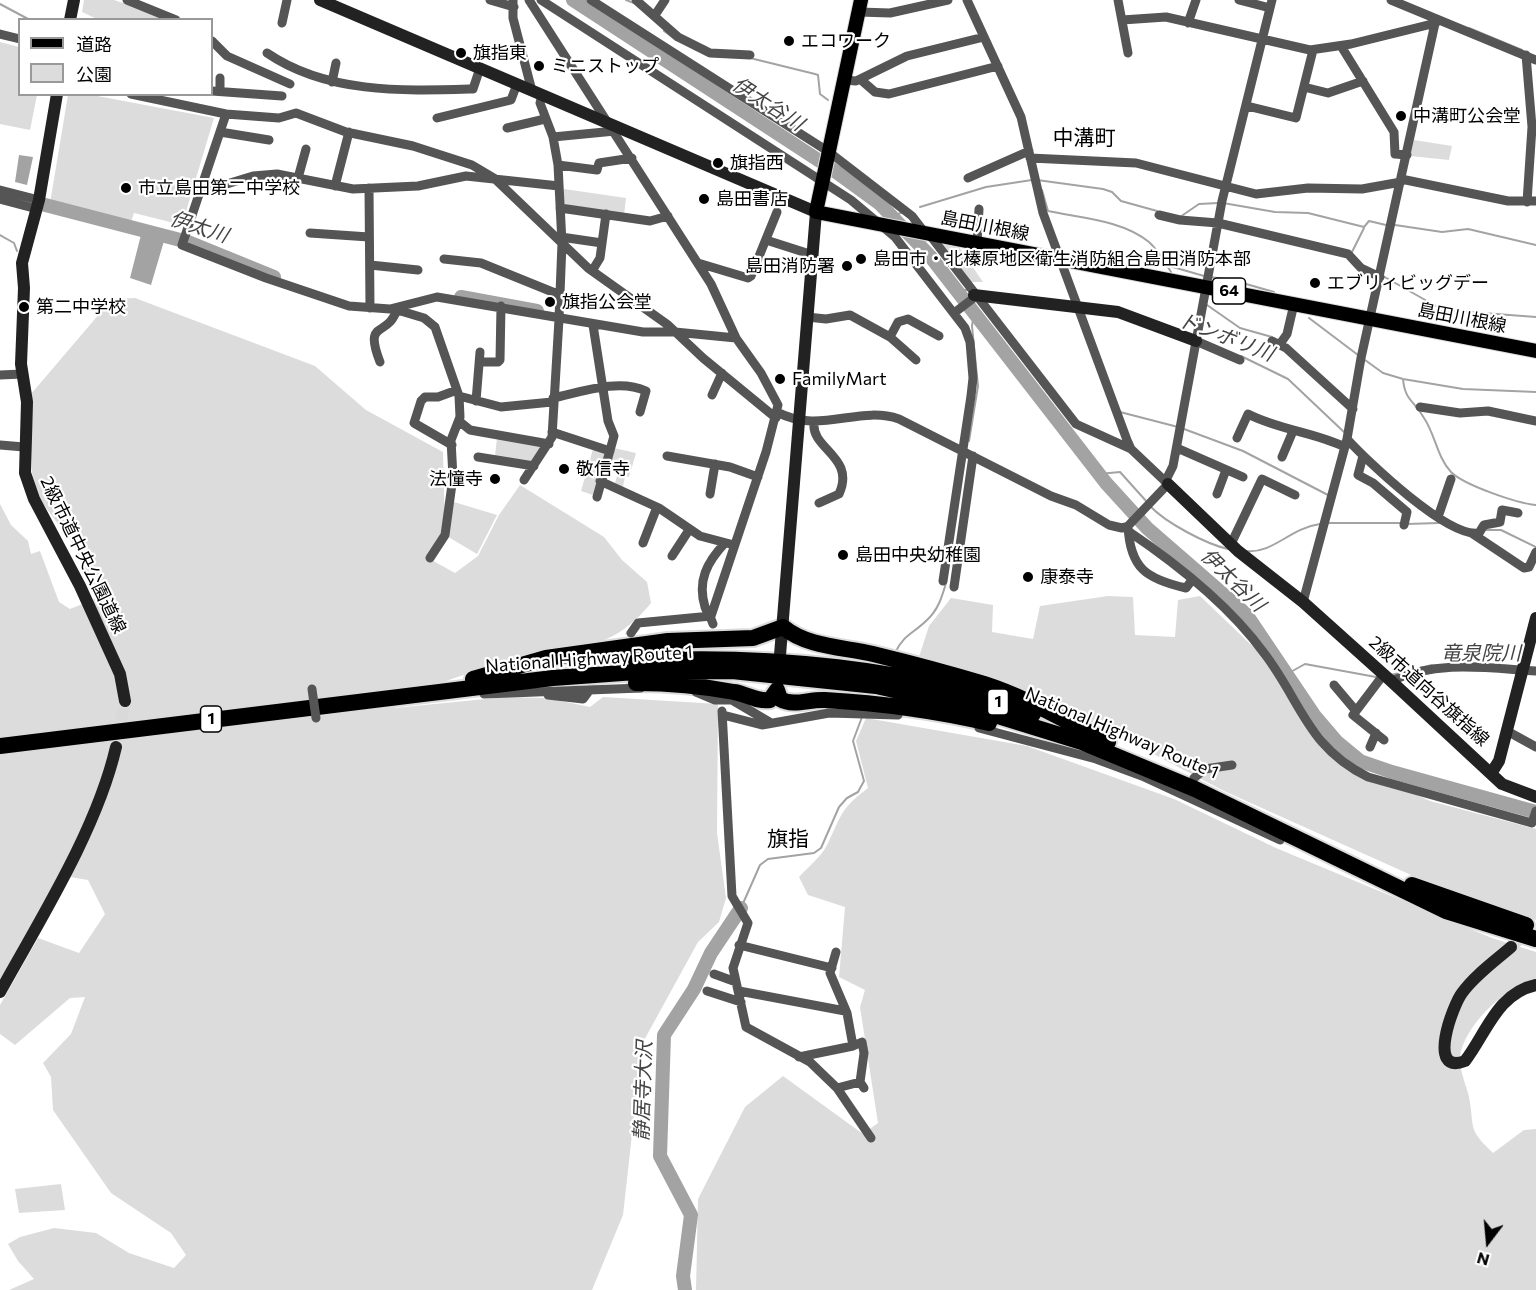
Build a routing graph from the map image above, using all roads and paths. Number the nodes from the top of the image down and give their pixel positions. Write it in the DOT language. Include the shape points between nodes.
graph roads {
  1 [pos="74,0"];
  2 [pos="128,0"];
  3 [pos="286,0"];
  4 [pos="320,0"];
  5 [pos="490,0"];
  6 [pos="529,0"];
  7 [pos="541,0"];
  8 [pos="591,0"];
  9 [pos="636,0"];
  10 [pos="665,0"];
  11 [pos="948,0"];
  12 [pos="967,0"];
  13 [pos="1118,0"];
  14 [pos="1196,0"];
  15 [pos="1239,0"];
  16 [pos="1391,0"];
  17 [pos="513,3"];
  18 [pos="1271,4"];
  19 [pos="860,6"];
  20 [pos="655,15"];
  21 [pos="70,18"];
  22 [pos="171,18"];
  23 [pos="1122,20"];
  24 [pos="1436,21"];
  25 [pos="282,23"];
  26 [pos="1188,23"];
  27 [pos="0,34"];
  28 [pos="984,37"];
  29 [pos="18,38"];
  30 [pos="1263,40"];
  31 [pos="213,42"];
  32 [pos="1341,46"];
  33 [pos="1313,50"];
  34 [pos="267,53"];
  35 [pos="1128,53"];
  36 [pos="750,55"];
  37 [pos="1526,56"];
  38 [pos="1536,60"];
  39 [pos="282,63"];
  40 [pos="336,63"];
  41 [pos="998,66"];
  42 [pos="480,68"];
  43 [pos="220,78"];
  44 [pos="860,79"];
  45 [pos="844,80"];
  46 [pos="1363,81"];
  47 [pos="332,82"];
  48 [pos="517,84"];
  49 [pos="1304,87"];
  50 [pos="216,91"];
  51 [pos="537,93"];
  52 [pos="57,96"];
  53 [pos="147,96"];
  54 [pos="196,96"];
  55 [pos="282,96"];
  56 [pos="195,106"];
  57 [pos="1246,106"];
  58 [pos="226,114"];
  59 [pos="437,118"];
  60 [pos="545,119"];
  61 [pos="612,127"];
  62 [pos="507,128"];
  63 [pos="220,132"];
  64 [pos="349,132"];
  65 [pos="553,137"];
  66 [pos="269,140"];
  67 [pos="306,148"];
  68 [pos="828,153"];
  69 [pos="1030,155"];
  70 [pos="1407,155"];
  71 [pos="632,158"];
  72 [pos="558,165"];
  73 [pos="297,178"];
  74 [pos="494,178"];
  75 [pos="968,178"];
  76 [pos="822,180"];
  77 [pos="1401,181"];
  78 [pos="202,183"];
  79 [pos="1226,185"];
  80 [pos="335,186"];
  81 [pos="559,186"];
  82 [pos="369,188"];
  83 [pos="0,190"];
  84 [pos="0,199"];
  85 [pos="1532,201"];
  86 [pos="38,204"];
  87 [pos="560,208"];
  88 [pos="980,209"];
  89 [pos="777,212"];
  90 [pos="816,212"];
  91 [pos="606,214"];
  92 [pos="1159,215"];
  93 [pos="668,216"];
  94 [pos="876,223"];
  95 [pos="1218,223"];
  96 [pos="310,233"];
  97 [pos="925,234"];
  98 [pos="369,237"];
  99 [pos="561,240"];
  100 [pos="766,240"];
  101 [pos="602,243"];
  102 [pos="977,243"];
  103 [pos="813,255"];
  104 [pos="444,259"];
  105 [pos="1061,259"];
  106 [pos="698,263"];
  107 [pos="370,265"];
  108 [pos="418,270"];
  109 [pos="592,271"];
  110 [pos="1380,277"];
  111 [pos="1207,279"];
  112 [pos="560,295"];
  113 [pos="974,296"];
  114 [pos="1294,304"];
  115 [pos="501,306"];
  116 [pos="1078,307"];
  117 [pos="370,308"];
  118 [pos="395,309"];
  119 [pos="954,313"];
  120 [pos="807,317"];
  121 [pos="559,319"];
  122 [pos="1371,319"];
  123 [pos="593,325"];
  124 [pos="675,332"];
  125 [pos="939,336"];
  126 [pos="890,337"];
  127 [pos="736,338"];
  128 [pos="1196,341"];
  129 [pos="1536,351"];
  130 [pos="916,360"];
  131 [pos="1240,360"];
  132 [pos="380,362"];
  133 [pos="722,373"];
  134 [pos="22,374"];
  135 [pos="0,375"];
  136 [pos="604,387"];
  137 [pos="458,393"];
  138 [pos="712,394"];
  139 [pos="553,400"];
  140 [pos="476,401"];
  141 [pos="1420,408"];
  142 [pos="1353,409"];
  143 [pos="640,412"];
  144 [pos="776,415"];
  145 [pos="459,421"];
  146 [pos="799,421"];
  147 [pos="1536,421"];
  148 [pos="814,423"];
  149 [pos="1293,431"];
  150 [pos="552,432"];
  151 [pos="1237,438"];
  152 [pos="1346,443"];
  153 [pos="549,444"];
  154 [pos="0,445"];
  155 [pos="452,445"];
  156 [pos="24,447"];
  157 [pos="1177,448"];
  158 [pos="1131,449"];
  159 [pos="962,450"];
  160 [pos="610,451"];
  161 [pos="667,456"];
  162 [pos="973,456"];
  163 [pos="1362,456"];
  164 [pos="478,457"];
  165 [pos="1282,457"];
  166 [pos="715,464"];
  167 [pos="534,466"];
  168 [pos="1226,470"];
  169 [pos="758,477"];
  170 [pos="1243,477"];
  171 [pos="1451,479"];
  172 [pos="524,480"];
  173 [pos="600,481"];
  174 [pos="1166,483"];
  175 [pos="710,494"];
  176 [pos="1217,494"];
  177 [pos="1295,495"];
  178 [pos="597,497"];
  179 [pos="819,503"];
  180 [pos="657,507"];
  181 [pos="1518,513"];
  182 [pos="1438,517"];
  183 [pos="1404,525"];
  184 [pos="1129,527"];
  185 [pos="689,530"];
  186 [pos="1473,534"];
  187 [pos="643,543"];
  188 [pos="730,544"];
  189 [pos="1231,544"];
  190 [pos="1536,552"];
  191 [pos="672,556"];
  192 [pos="430,558"];
  193 [pos="1192,580"];
  194 [pos="942,581"];
  195 [pos="954,587"];
  196 [pos="1303,602"];
  197 [pos="1536,618"];
  198 [pos="712,620"];
  199 [pos="783,627"];
  200 [pos="631,633"];
  201 [pos="780,655"];
  202 [pos="1523,670"];
  203 [pos="1536,671"];
  204 [pos="1387,678"];
  205 [pos="475,682"];
  206 [pos="1334,684"];
  207 [pos="312,688"];
  208 [pos="548,690"];
  209 [pos="590,691"];
  210 [pos="125,701"];
  211 [pos="394,705"];
  212 [pos="1356,711"];
  213 [pos="316,718"];
  214 [pos="773,724"];
  215 [pos="1507,731"];
  216 [pos="1376,733"];
  217 [pos="1384,740"];
  218 [pos="0,746"];
  219 [pos="116,747"];
  220 [pos="1370,747"];
  221 [pos="1536,747"];
  222 [pos="1123,759"];
  223 [pos="1232,765"];
  224 [pos="1166,770"];
  225 [pos="1492,772"];
  226 [pos="1194,778"];
  227 [pos="1536,797"];
  228 [pos="1535,816"];
  229 [pos="1280,840"];
  230 [pos="1536,927"];
  231 [pos="1536,939"];
  232 [pos="739,945"];
  233 [pos="1511,947"];
  234 [pos="836,952"];
  235 [pos="832,968"];
  236 [pos="714,974"];
  237 [pos="1536,985"];
  238 [pos="737,986"];
  239 [pos="707,991"];
  240 [pos="0,992"];
  241 [pos="741,1002"];
  242 [pos="845,1011"];
  243 [pos="853,1046"];
  244 [pos="799,1057"];
  245 [pos="837,1088"];
  246 [pos="871,1138"];
  1 -- 21 [label="street"];
  2 -- 22 [label="street"];
  3 -- 25 [label="street"];
  4 -- 42 [label="street"];
  5 -- 17 [label="street"];
  6 -- 61 [label="street"];
  7 -- 76 [label="street"];
  8 -- 68 [label="street"];
  9 -- 20 [label="street"];
  10 -- 20 [label="street"];
  11 -- 19 [label="street" via="890,13"];
  12 -- 28 [label="street"];
  13 -- 23 [label="street"];
  14 -- 26 [label="street"];
  15 -- 18 [label="street"];
  16 -- 24 [label="street"];
  17 -- 51 [label="street" via="513,18"];
  18 -- 30 [label="street"];
  19 -- 45 [label="main road"];
  20 -- 36 [label="street" via="678,37 710,53"];
  23 -- 26 [label="street" via="1156,16"];
  23 -- 35 [label="street"];
  24 -- 32 [label="street"];
  24 -- 37 [label="street"];
  24 -- 70 [label="street"];
  26 -- 30 [label="street"];
  27 -- 29 [label="street"];
  28 -- 41 [label="street"];
  28 -- 44 [label="street" via="907,56"];
  30 -- 33 [label="street"];
  30 -- 57 [label="street"];
  31 -- 39 [label="street" via="227,56 290,84"];
  32 -- 33 [label="street"];
  32 -- 46 [label="street"];
  33 -- 49 [label="street"];
  34 -- 39 [label="street"];
  37 -- 38 [label="street"];
  37 -- 85 [label="street" via="1532,128"];
  39 -- 47 [label="street"];
  40 -- 47 [label="street"];
  41 -- 44 [label="street" via="889,94 875,92"];
  41 -- 69 [label="street" via="1021,117"];
  42 -- 47 [label="street" via="473,89 350,87"];
  42 -- 48 [label="street"];
  43 -- 50 [label="street"];
  44 -- 45 [label="street"];
  45 -- 68 [label="main road"];
  46 -- 49 [label="street" via="1328,93"];
  46 -- 70 [label="street" via="1394,132 1395,154"];
  48 -- 51 [label="street"];
  48 -- 59 [label="street" via="511,100"];
  49 -- 57 [label="street" via="1296,118"];
  50 -- 55 [label="street"];
  51 -- 60 [label="street"];
  51 -- 61 [label="street"];
  52 -- 86 [label="street, 2級市道中央公園道線"];
  53 -- 56 [label="street"];
  54 -- 56 [label="street"];
  56 -- 58 [label="street"];
  57 -- 79 [label="street"];
  58 -- 63 [label="street"];
  58 -- 64 [label="street" via="279,118 296,113"];
  60 -- 62 [label="street"];
  60 -- 65 [label="street"];
  61 -- 65 [label="street"];
  61 -- 71 [label="street"];
  61 -- 90 [label="street"];
  63 -- 66 [label="street"];
  63 -- 78 [label="street"];
  64 -- 74 [label="street" via="443,155"];
  64 -- 80 [label="street"];
  65 -- 72 [label="street"];
  67 -- 73 [label="street"];
  68 -- 76 [label="main road"];
  68 -- 97 [label="street" via="912,216"];
  69 -- 75 [label="street"];
  69 -- 79 [label="street" via="1136,163"];
  69 -- 105 [label="street" via="1043,213"];
  70 -- 77 [label="street"];
  71 -- 72 [label="street" via="599,163 597,170"];
  71 -- 93 [label="street"];
  72 -- 81 [label="street"];
  73 -- 78 [label="street" via="263,174 225,186"];
  73 -- 80 [label="street"];
  74 -- 81 [label="street"];
  74 -- 82 [label="street" via="466,176 418,186"];
  74 -- 99 [label="street"];
  76 -- 90 [label="main road"];
  76 -- 94 [label="street"];
  77 -- 79 [label="street" via="1362,189 1308,188 1256,194"];
  77 -- 85 [label="street" via="1508,201"];
  77 -- 110 [label="street"];
  78 -- 117 [label="street" via="183,245 336,302"];
  79 -- 95 [label="street"];
  80 -- 82 [label="street"];
  81 -- 87 [label="street"];
  82 -- 98 [label="street"];
  83 -- 86 [label="street"];
  84 -- 86 [label="street"];
  86 -- 134 [label="street, 2級市道中央公園道線" via="22,262"];
  87 -- 91 [label="street"];
  87 -- 99 [label="street"];
  88 -- 102 [label="street"];
  89 -- 100 [label="street"];
  90 -- 94 [label="main road, 島田川根線 / 64"];
  90 -- 103 [label="street"];
  91 -- 93 [label="street" via="650,220"];
  91 -- 101 [label="street"];
  92 -- 95 [label="street"];
  93 -- 106 [label="street"];
  94 -- 97 [label="main road, 島田川根線 / 64"];
  94 -- 119 [label="street" via="895,237"];
  95 -- 110 [label="street" via="1348,254 1360,268"];
  95 -- 111 [label="street"];
  96 -- 98 [label="street"];
  97 -- 102 [label="main road, 島田川根線 / 64"];
  97 -- 113 [label="street"];
  98 -- 107 [label="street"];
  99 -- 101 [label="street"];
  99 -- 109 [label="street"];
  99 -- 112 [label="street"];
  100 -- 103 [label="street"];
  100 -- 106 [label="street" via="748,278"];
  101 -- 109 [label="street" via="600,258"];
  102 -- 105 [label="main road, 島田川根線 / 64"];
  103 -- 120 [label="street"];
  104 -- 112 [label="street" via="481,263"];
  105 -- 111 [label="main road, 島田川根線 / 64"];
  105 -- 116 [label="street"];
  106 -- 127 [label="street"];
  107 -- 108 [label="street"];
  107 -- 117 [label="street"];
  109 -- 124 [label="street"];
  110 -- 122 [label="street"];
  111 -- 114 [label="main road, 島田川根線 / 64"];
  111 -- 128 [label="street"];
  112 -- 121 [label="street"];
  113 -- 116 [label="street"];
  113 -- 119 [label="street"];
  113 -- 158 [label="street" via="1076,424"];
  114 -- 122 [label="main road, 島田川根線 / 64"];
  114 -- 142 [label="street" via="1287,334 1276,343"];
  115 -- 118 [label="street" via="437,297"];
  115 -- 121 [label="street"];
  115 -- 140 [label="street" via="500,360 480,357"];
  116 -- 128 [label="street" via="1118,312"];
  116 -- 158 [label="street"];
  117 -- 118 [label="street"];
  118 -- 132 [label="street" via="395,315 373,336"];
  118 -- 137 [label="street" via="424,318 435,327"];
  119 -- 159 [label="street" via="970,342 973,378"];
  120 -- 126 [label="street" via="850,315"];
  120 -- 146 [label="street"];
  121 -- 123 [label="street"];
  121 -- 139 [label="street"];
  122 -- 129 [label="main road, 島田川根線 / 64"];
  122 -- 142 [label="street"];
  123 -- 124 [label="street"];
  123 -- 136 [label="street"];
  124 -- 127 [label="street"];
  124 -- 133 [label="street"];
  125 -- 126 [label="street" via="908,319 898,322"];
  126 -- 130 [label="street"];
  127 -- 144 [label="street" via="775,396"];
  128 -- 131 [label="street"];
  128 -- 157 [label="street"];
  133 -- 138 [label="street"];
  133 -- 144 [label="street"];
  134 -- 135 [label="street"];
  134 -- 156 [label="street, 2級市道中央公園道線" via="27,402"];
  136 -- 139 [label="street"];
  136 -- 143 [label="street" via="628,386 646,391"];
  136 -- 160 [label="street" via="614,436"];
  137 -- 140 [label="street"];
  137 -- 145 [label="street"];
  137 -- 155 [label="street" via="425,397 414,423"];
  139 -- 140 [label="street" via="501,407"];
  139 -- 150 [label="street"];
  141 -- 147 [label="street" via="1460,413 1488,411"];
  142 -- 152 [label="street"];
  144 -- 146 [label="street"];
  144 -- 169 [label="street"];
  145 -- 153 [label="street" via="470,430"];
  145 -- 155 [label="street"];
  146 -- 148 [label="street"];
  146 -- 199 [label="street"];
  148 -- 159 [label="street" via="884,414"];
  148 -- 179 [label="street" via="816,435 842,466 839,494"];
  149 -- 151 [label="street" via="1248,414"];
  149 -- 152 [label="street"];
  149 -- 165 [label="street"];
  150 -- 153 [label="street"];
  150 -- 160 [label="street"];
  152 -- 163 [label="street"];
  152 -- 196 [label="street"];
  153 -- 167 [label="street"];
  154 -- 156 [label="street"];
  155 -- 192 [label="street" via="453,477 445,535"];
  156 -- 210 [label="street, 2級市道中央公園道線" via="28,484 81,586 120,674"];
  157 -- 168 [label="street"];
  157 -- 174 [label="street"];
  158 -- 174 [label="street"];
  159 -- 162 [label="street"];
  159 -- 194 [label="street"];
  160 -- 173 [label="street"];
  161 -- 166 [label="street"];
  162 -- 184 [label="street" via="1109,525"];
  162 -- 195 [label="street"];
  163 -- 182 [label="street"];
  163 -- 183 [label="street" via="1358,475 1407,512"];
  164 -- 167 [label="street"];
  166 -- 169 [label="street"];
  166 -- 175 [label="street"];
  167 -- 172 [label="street"];
  168 -- 170 [label="street"];
  168 -- 176 [label="street"];
  169 -- 188 [label="street"];
  171 -- 182 [label="street"];
  173 -- 178 [label="street"];
  173 -- 180 [label="street"];
  174 -- 184 [label="street"];
  174 -- 189 [label="street, 2級市道向谷旗指線"];
  177 -- 189 [label="street" via="1262,479"];
  180 -- 185 [label="street"];
  180 -- 187 [label="street"];
  181 -- 186 [label="street" via="1502,510 1500,522 1484,525 1479,533"];
  182 -- 186 [label="street"];
  184 -- 193 [label="street"];
  184 -- 193 [label="street" via="1133,559 1150,577 1186,588"];
  185 -- 188 [label="street"];
  185 -- 191 [label="street"];
  186 -- 190 [label="street" via="1524,568 1529,567"];
  188 -- 198 [label="street"];
  188 -- 198 [label="street" via="714,555 702,576 703,598"];
  189 -- 196 [label="street, 2級市道向谷旗指線"];
  193 -- 228 [label="street" via="1266,654 1315,736 1344,764 1368,777 1532,824"];
  196 -- 204 [label="street, 2級市道向谷旗指線"];
  197 -- 202 [label="street"];
  198 -- 200 [label="street" via="638,623"];
  199 -- 201 [label="street"];
  199 -- 205 [label="highway" via="753,638 668,641 546,657"];
  199 -- 224 [label="highway" via="796,638 809,642 887,658 1013,695"];
  202 -- 203 [label="street"];
  202 -- 204 [label="street" via="1478,665 1425,669"];
  202 -- 215 [label="street"];
  204 -- 212 [label="street"];
  204 -- 225 [label="street, 2級市道向谷旗指線"];
  205 -- 218 [label="highway, National Highway Route 1 / 1" via="422,693"];
  205 -- 222 [label="highway, National Highway Route 1 / 1" via="636,672 732,671 800,676 876,686 966,706"];
  205 -- 222 [label="highway" via="652,683 738,692 763,701 774,697 778,686 780,699 787,703 824,700 934,713 980,721"];
  205 -- 224 [label="highway, National Highway Route 1 / 1" via="576,665 662,660 728,659 826,668 903,678 969,693 1026,712"];
  206 -- 212 [label="street"];
  207 -- 213 [label="street, bridge"];
  208 -- 209 [label="street" via="548,695 583,699"];
  208 -- 211 [label="street" via="444,697"];
  208 -- 214 [label="street" via="693,691 715,700 732,700"];
  212 -- 216 [label="street" via="1353,715"];
  214 -- 229 [label="street" via="829,712 881,713 944,721 1096,759 1188,795"];
  214 -- 232 [label="street" via="762,725 722,713 732,896 748,923"];
  215 -- 221 [label="street"];
  215 -- 225 [label="street" via="1500,761"];
  216 -- 217 [label="street"];
  216 -- 220 [label="street"];
  219 -- 240 [label="street" via="104,795"];
  222 -- 231 [label="highway, National Highway Route 1 / 1" via="1195,789 1436,907"];
  223 -- 226 [label="street" via="1205,769"];
  224 -- 230 [label="highway, National Highway Route 1 / 1" via="1398,879"];
  225 -- 227 [label="street, 2級市道向谷旗指線" via="1503,784"];
  232 -- 235 [label="street"];
  232 -- 238 [label="street" via="733,968"];
  233 -- 237 [label="street" via="1457,1001 1443,1046 1448,1061 1465,1061 1494,1013 1518,992"];
  234 -- 235 [label="street"];
  235 -- 242 [label="street" via="830,974"];
  236 -- 238 [label="street"];
  238 -- 241 [label="street"];
  238 -- 242 [label="street"];
  239 -- 241 [label="street"];
  241 -- 244 [label="street" via="746,1027"];
  242 -- 243 [label="street"];
  243 -- 244 [label="street"];
  243 -- 245 [label="street" via="862,1042 862,1085"];
  244 -- 245 [label="street" via="810,1062"];
  245 -- 246 [label="street"];
}
